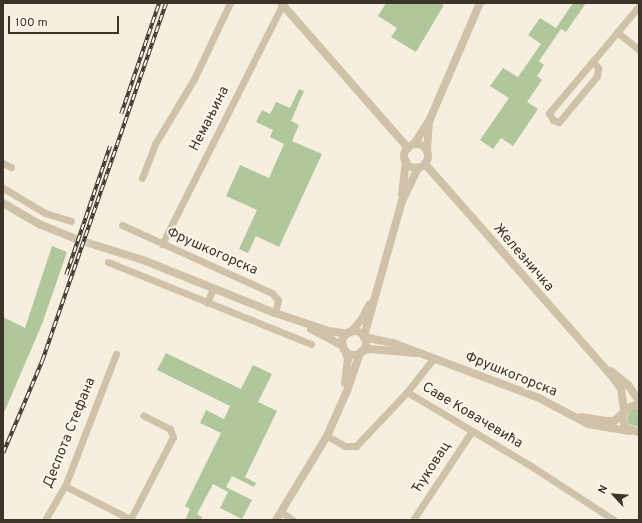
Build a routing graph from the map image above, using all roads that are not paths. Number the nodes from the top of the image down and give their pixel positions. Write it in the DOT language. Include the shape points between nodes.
graph roads {
  1 [pos="230,3"];
  2 [pos="480,3"];
  3 [pos="282,4"];
  4 [pos="639,6"];
  5 [pos="617,32"];
  6 [pos="639,50"];
  7 [pos="593,61"];
  8 [pos="430,119"];
  9 [pos="411,146"];
  10 [pos="427,150"];
  11 [pos="406,162"];
  12 [pos="3,163"];
  13 [pos="422,166"];
  14 [pos="11,167"];
  15 [pos="142,178"];
  16 [pos="3,188"];
  17 [pos="402,201"];
  18 [pos="3,203"];
  19 [pos="71,221"];
  20 [pos="122,225"];
  21 [pos="73,238"];
  22 [pos="162,244"];
  23 [pos="95,245"];
  24 [pos="108,262"];
  25 [pos="213,288"];
  26 [pos="373,298"];
  27 [pos="207,303"];
  28 [pos="275,313"];
  29 [pos="295,320"];
  30 [pos="349,333"];
  31 [pos="364,337"];
  32 [pos="311,344"];
  33 [pos="344,348"];
  34 [pos="361,352"];
  35 [pos="416,353"];
  36 [pos="116,354"];
  37 [pos="433,359"];
  38 [pos="605,368"];
  39 [pos="407,392"];
  40 [pos="639,401"];
  41 [pos="341,403"];
  42 [pos="639,404"];
  43 [pos="623,412"];
  44 [pos="143,415"];
  45 [pos="573,415"];
  46 [pos="629,430"];
  47 [pos="472,431"];
  48 [pos="639,432"];
  49 [pos="327,436"];
  50 [pos="65,486"];
  51 [pos="281,512"];
  52 [pos="46,520"];
  53 [pos="130,520"];
  54 [pos="276,520"];
  55 [pos="293,520"];
  56 [pos="413,520"];
  57 [pos="614,520"];
  1 -- 15 [label="street" via="194,79 158,139"];
  2 -- 8 [label="street"];
  3 -- 9 [label="street"];
  3 -- 22 [label="street, Немањина"];
  4 -- 5 [label="street"];
  5 -- 6 [label="street"];
  5 -- 7 [label="street"];
  7 -- 7 [label="street" via="550,113 553,120 559,122 597,76 598,68"];
  8 -- 9 [label="street"];
  8 -- 10 [label="street"];
  9 -- 10 [label="street" via="421,145"];
  9 -- 11 [label="street" via="405,154"];
  10 -- 13 [label="street" via="428,157"];
  11 -- 13 [label="street" via="411,166"];
  11 -- 17 [label="street"];
  12 -- 14 [label="street"];
  13 -- 17 [label="street"];
  13 -- 38 [label="street, Железничка"];
  16 -- 19 [label="street" via="45,213"];
  17 -- 26 [label="street"];
  18 -- 21 [label="street" via="39,224"];
  20 -- 22 [label="street, Фрушкогорска"];
  22 -- 28 [label="street, Фрушкогорска" via="272,293 278,300"];
  23 -- 25 [label="street" via="143,260"];
  24 -- 27 [label="street"];
  25 -- 27 [label="street"];
  25 -- 28 [label="street"];
  26 -- 30 [label="street" via="362,319"];
  26 -- 31 [label="street"];
  27 -- 32 [label="street"];
  28 -- 29 [label="street"];
  29 -- 30 [label="street"];
  29 -- 33 [label="street"];
  30 -- 31 [label="street" via="358,332"];
  30 -- 33 [label="street" via="343,339"];
  31 -- 34 [label="street" via="366,346"];
  31 -- 35 [label="street, Фрушкогорска" via="393,343"];
  33 -- 34 [label="street" via="354,354"];
  33 -- 41 [label="street" via="347,370"];
  34 -- 35 [label="street, Фрушкогорска" via="370,349"];
  34 -- 41 [label="street"];
  35 -- 37 [label="street, Фрушкогорска"];
  36 -- 50 [label="street, Деспота Стефана"];
  37 -- 39 [label="street"];
  37 -- 45 [label="street, Фрушкогорска" via="539,398"];
  38 -- 40 [label="street, Железничка" via="628,385"];
  38 -- 43 [label="street, Железничка" via="621,389"];
  39 -- 47 [label="street, Саве Ковачевића"];
  39 -- 49 [label="street, Саве Ковачевића" via="356,446 345,446"];
  41 -- 49 [label="street"];
  42 -- 43 [label="street, Фрушкогорска" via="630,405"];
  43 -- 45 [label="street, Фрушкогорска" via="614,421 605,422"];
  43 -- 46 [label="street, Железничка" via="624,425"];
  44 -- 53 [label="street" via="170,429 174,434"];
  45 -- 46 [label="street, Фрушкогорска" via="596,426"];
  46 -- 48 [label="street, Фрушкогорска"];
  47 -- 56 [label="street, Ћуковац"];
  47 -- 57 [label="street, Саве Ковачевића"];
  49 -- 51 [label="street"];
  50 -- 52 [label="street, Деспота Стефана"];
  50 -- 53 [label="street"];
  51 -- 54 [label="street"];
  51 -- 55 [label="street"];
}
